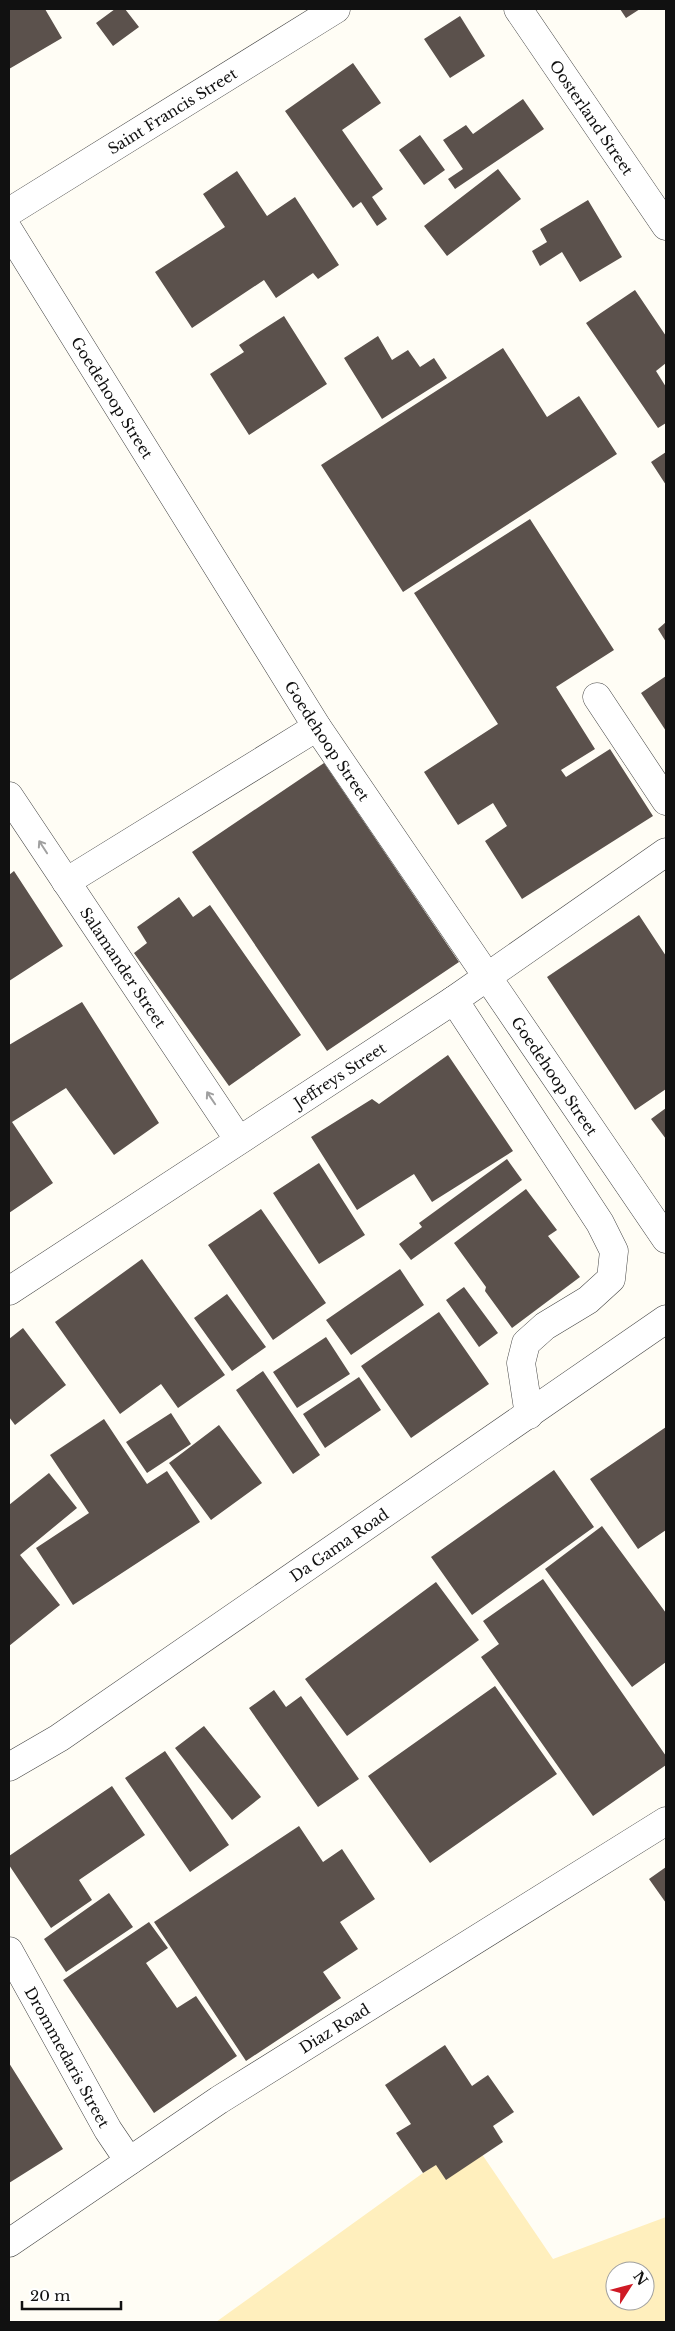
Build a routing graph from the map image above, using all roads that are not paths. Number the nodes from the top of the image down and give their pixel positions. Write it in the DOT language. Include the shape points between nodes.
graph roads {
  1 [pos="336,9"];
  2 [pos="518,9"];
  3 [pos="9,212"];
  4 [pos="666,226"];
  5 [pos="9,231"];
  6 [pos="597,697"];
  7 [pos="317,726"];
  8 [pos="9,796"];
  9 [pos="666,801"];
  10 [pos="666,852"];
  11 [pos="66,882"];
  12 [pos="488,975"];
  13 [pos="454,1000"];
  14 [pos="238,1139"];
  15 [pos="666,1238"];
  16 [pos="9,1291"];
  17 [pos="666,1319"];
  18 [pos="529,1415"];
  19 [pos="9,1767"];
  20 [pos="666,1821"];
  21 [pos="9,1951"];
  22 [pos="129,2161"];
  23 [pos="9,2243"];
  1 -- 3 [label="street, Saint Francis Street"];
  2 -- 4 [label="street, Oosterland Street"];
  5 -- 7 [label="street, Goedehoop Street"];
  6 -- 9 [label="street"];
  7 -- 11 [label="street"];
  7 -- 12 [label="street, Goedehoop Street"];
  11 -- 8 [label="street, Salamander Street, one-way"];
  10 -- 12 [label="street, Jeffreys Street"];
  14 -- 11 [label="street, Salamander Street, one-way"];
  12 -- 13 [label="street, Jeffreys Street"];
  12 -- 15 [label="street, Goedehoop Street"];
  13 -- 14 [label="street, Jeffreys Street"];
  13 -- 18 [label="street" via="600,1223 614,1251 611,1279 588,1300 545,1326 526,1343 521,1363"];
  14 -- 16 [label="street, Jeffreys Street"];
  17 -- 18 [label="street, Da Gama Road"];
  18 -- 19 [label="street, Da Gama Road" via="59,1738"];
  20 -- 22 [label="street, Diaz Road" via="220,2100"];
  21 -- 22 [label="street, Drommedaris Street" via="108,2130"];
  22 -- 23 [label="street, Diaz Road"];
}
